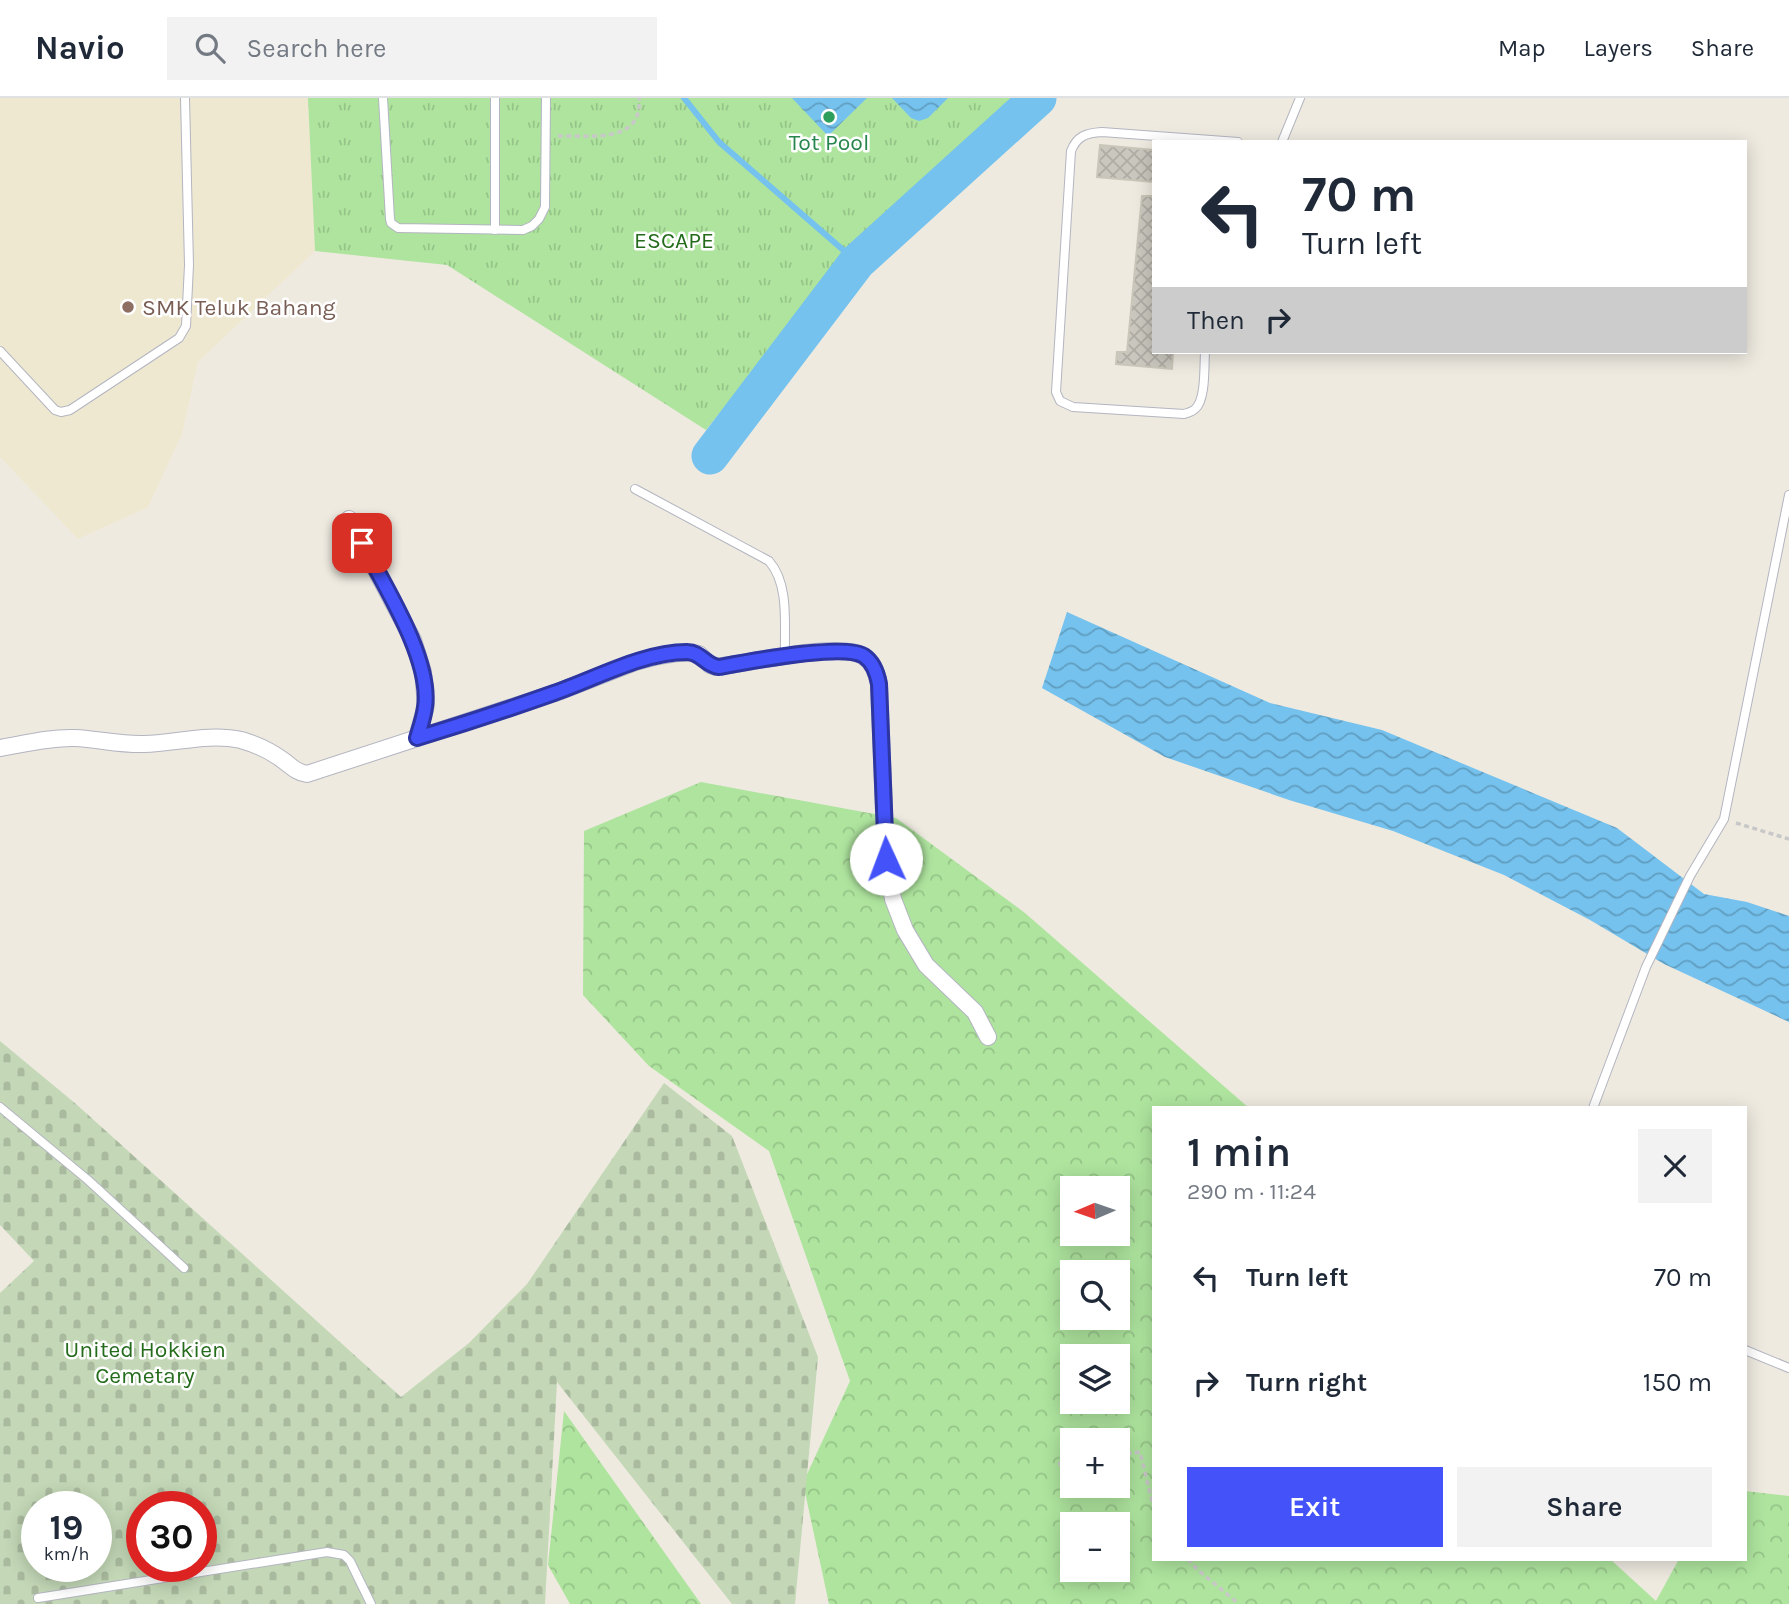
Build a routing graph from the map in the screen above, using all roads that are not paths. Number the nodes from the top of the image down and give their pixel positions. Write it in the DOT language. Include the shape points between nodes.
graph roads {
  1 [pos="185,98"];
  2 [pos="383,98"];
  3 [pos="495,98"];
  4 [pos="545,98"];
  5 [pos="1300,98"];
  6 [pos="1211,140"];
  7 [pos="1283,140"];
  8 [pos="495,230"];
  9 [pos="0,351"];
  10 [pos="1205,354"];
  11 [pos="635,489"];
  12 [pos="1789,495"];
  13 [pos="349,519"];
  14 [pos="785,656"];
  15 [pos="417,738"];
  16 [pos="0,748"];
  17 [pos="988,1037"];
  18 [pos="1594,1106"];
  19 [pos="0,1107"];
  20 [pos="184,1268"];
  21 [pos="1747,1351"];
  22 [pos="1789,1368"];
  23 [pos="37,1598"];
  24 [pos="370,1604"];
  1 -- 9 [label="lane" via="189,265 187,320 179,338 61,412"];
  2 -- 8 [label="lane" via="391,223 398,228"];
  3 -- 8 [label="lane"];
  4 -- 8 [label="lane" via="545,207 533,226"];
  5 -- 7 [label="lane"];
  6 -- 10 [label="lane" via="1102,132 1083,135 1074,144 1055,392 1066,405 1086,410 1184,414 1196,409 1203,394"];
  11 -- 14 [label="lane" via="769,561 784,596"];
  12 -- 18 [label="lane" via="1724,819 1690,876 1646,967"];
  13 -- 15 [label="street" via="413,640 426,705"];
  14 -- 15 [label="street" via="719,667 694,653 658,656"];
  14 -- 17 [label="street" via="853,652 864,656 877,673 886,859 894,899 905,930 926,965 975,1012"];
  15 -- 16 [label="street" via="307,774 257,746 227,738 127,744 51,738"];
  19 -- 20 [label="lane"];
  21 -- 22 [label="lane"];
  23 -- 24 [label="lane" via="327,1552 350,1561"];
}
